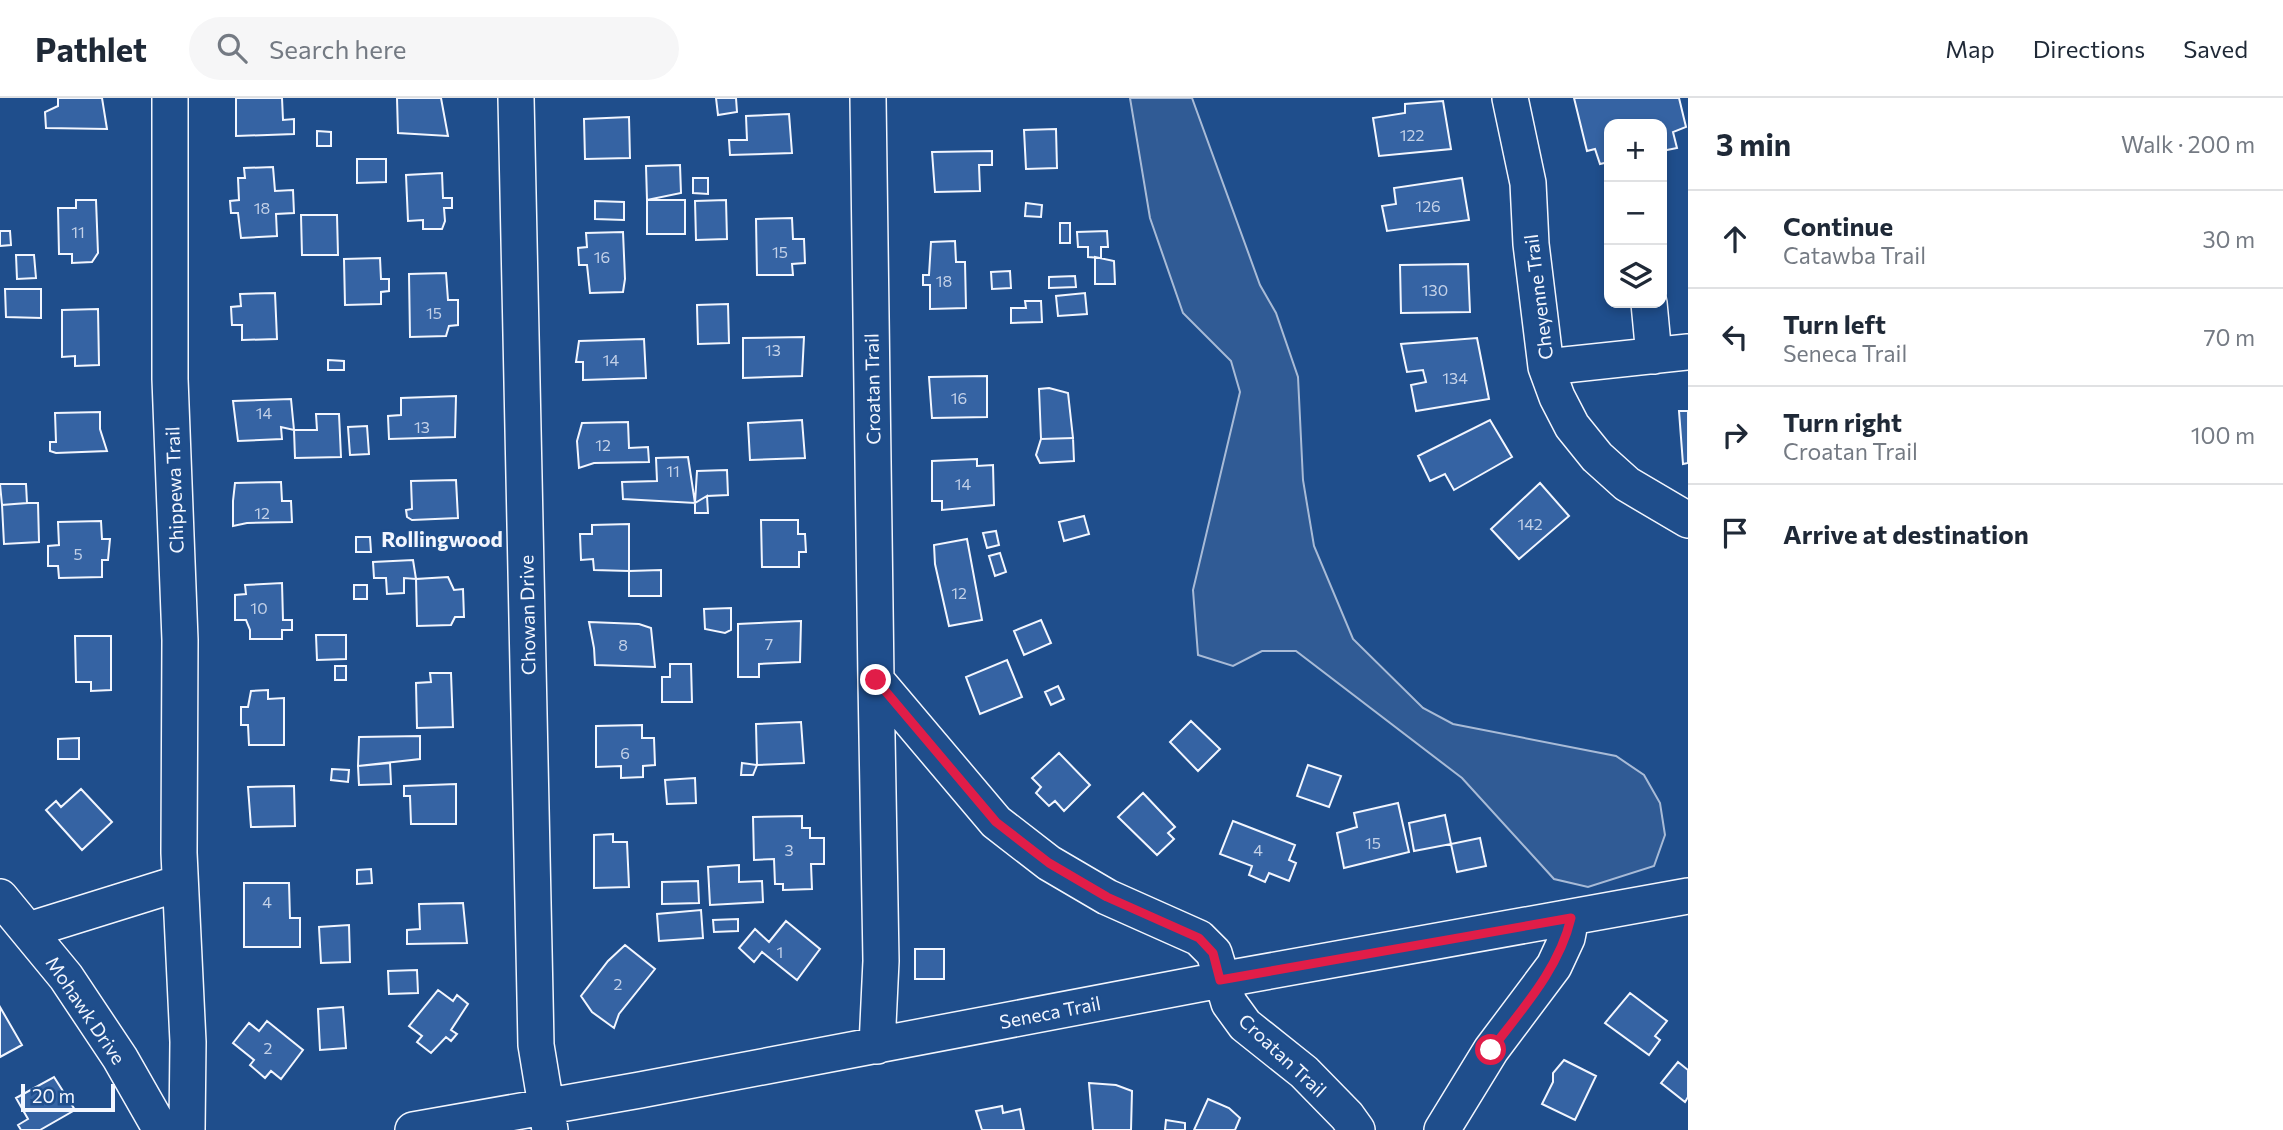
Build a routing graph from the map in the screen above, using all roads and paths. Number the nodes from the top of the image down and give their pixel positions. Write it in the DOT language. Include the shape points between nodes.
graph roads {
  1 [pos="170,98"];
  2 [pos="516,98"];
  3 [pos="868,98"];
  4 [pos="1510,98"];
  5 [pos="1650,308"];
  6 [pos="1688,352"];
  7 [pos="1654,356"];
  8 [pos="1546,367"];
  9 [pos="1688,520"];
  10 [pos="876,680"];
  11 [pos="180,883"];
  12 [pos="1688,896"];
  13 [pos="0,897"];
  14 [pos="1571,918"];
  15 [pos="29,930"];
  16 [pos="1220,980"];
  17 [pos="877,1046"];
  18 [pos="548,1118"];
  19 [pos="162,1130"];
  20 [pos="187,1130"];
  21 [pos="413,1130"];
  22 [pos="1357,1130"];
  23 [pos="1443,1130"];
  1 -- 11 [label="street, Chippewa Trail" via="170,379 180,640"];
  2 -- 18 [label="street, Chowan Drive" via="536,1045"];
  3 -- 10 [label="street, Croatan Trail"];
  4 -- 8 [label="street, Cheyenne Trail" via="1528,183"];
  5 -- 7 [label="street"];
  6 -- 7 [label="street"];
  7 -- 8 [label="street"];
  8 -- 9 [label="street, Cheyenne Trail" via="1572,426 1597,457 1627,484"];
  10 -- 16 [label="street, Croatan Trail" via="996,822 1049,863 1107,897 1199,938 1213,953"];
  10 -- 17 [label="street, Croatan Trail" via="881,961"];
  11 -- 15 [label="street"];
  11 -- 20 [label="street, Chippewa Trail"];
  12 -- 14 [label="street, Seneca Trail"];
  13 -- 15 [label="street, Mohawk Drive"];
  14 -- 16 [label="street, Seneca Trail"];
  14 -- 23 [label="street" via="1554,966 1491,1050"];
  15 -- 19 [label="street, Mohawk Drive" via="120,1058"];
  16 -- 17 [label="street, Seneca Trail"];
  16 -- 22 [label="street, Croatan Trail" via="1245,1025 1304,1072"];
  17 -- 18 [label="street, Seneca Trail" via="640,1090"];
  18 -- 21 [label="street, Seneca Trail"];
}
